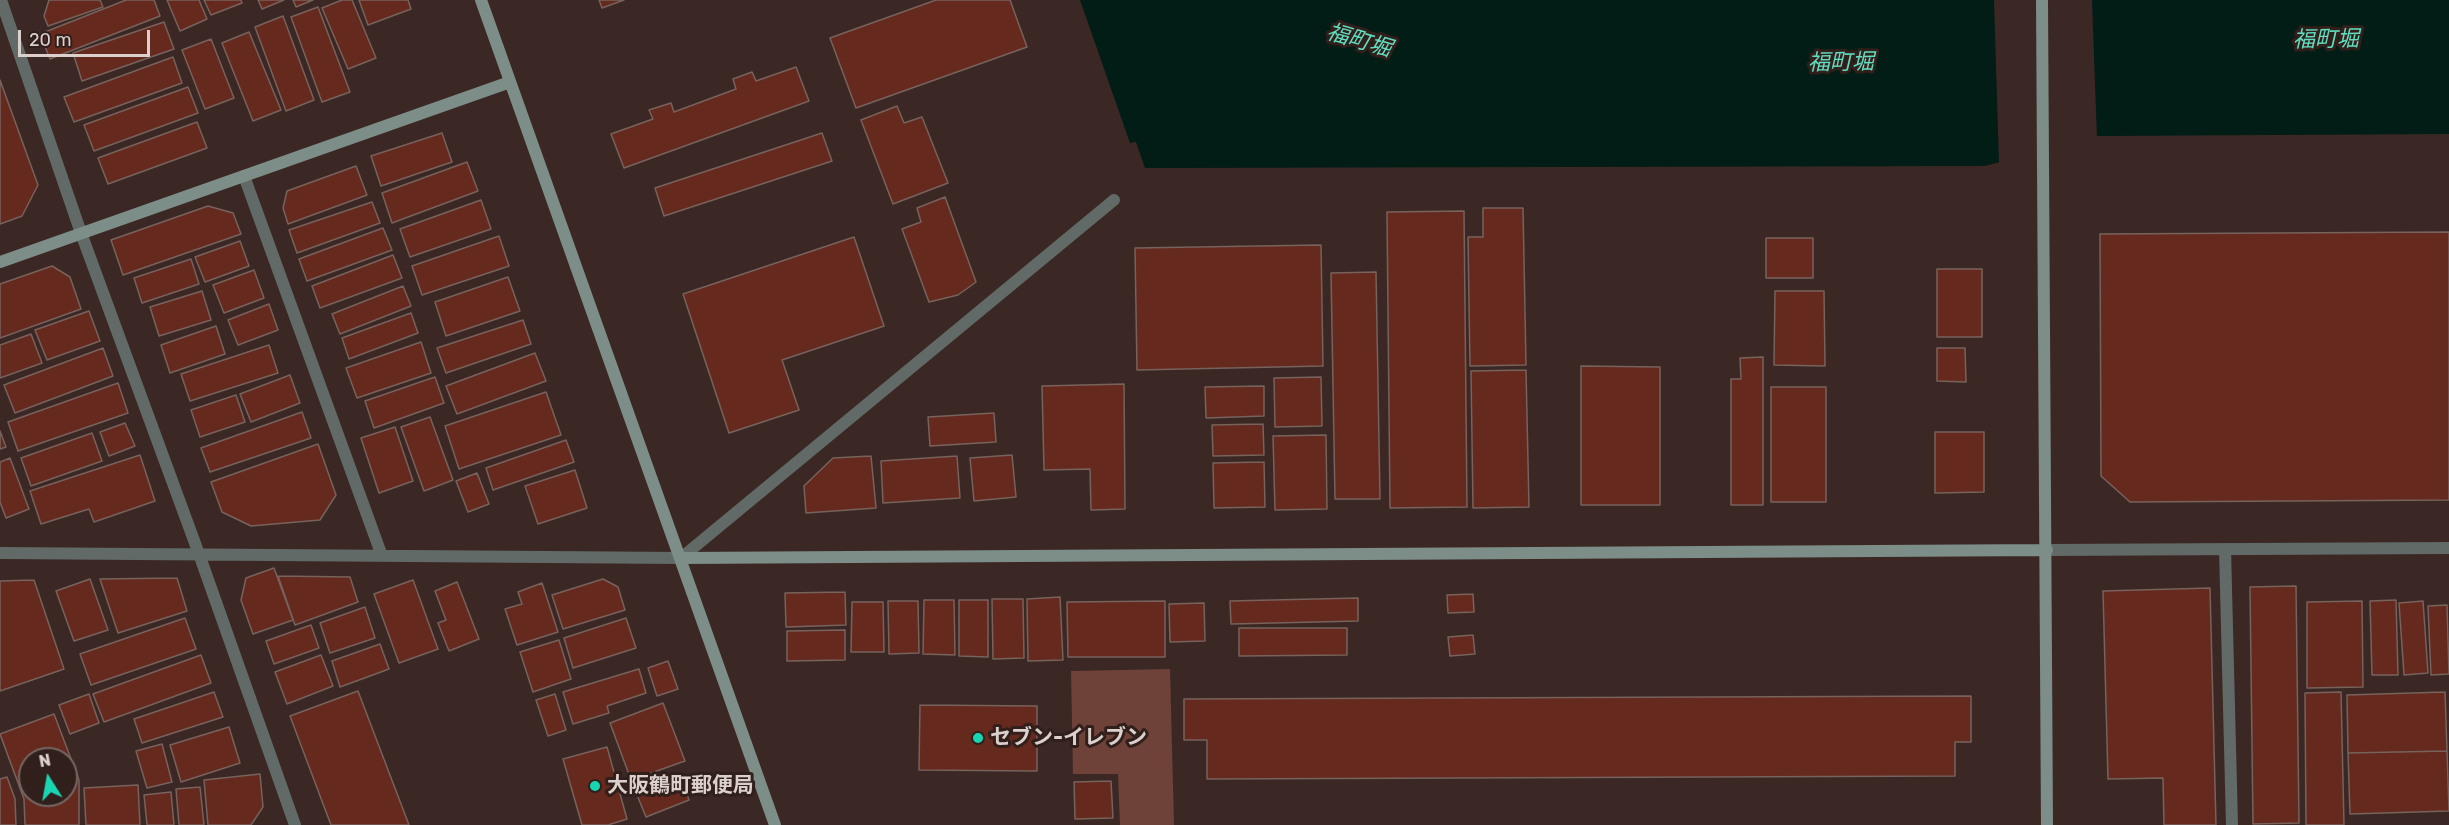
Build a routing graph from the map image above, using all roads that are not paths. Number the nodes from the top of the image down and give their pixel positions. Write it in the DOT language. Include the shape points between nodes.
graph roads {
  1 [pos="1,0"];
  2 [pos="481,0"];
  3 [pos="2042,0"];
  4 [pos="510,82"];
  5 [pos="244,176"];
  6 [pos="1114,200"];
  7 [pos="81,233"];
  8 [pos="0,262"];
  9 [pos="2449,548"];
  10 [pos="2225,549"];
  11 [pos="2047,550"];
  12 [pos="0,553"];
  13 [pos="199,554"];
  14 [pos="382,556"];
  15 [pos="681,558"];
  16 [pos="295,825"];
  17 [pos="775,825"];
  18 [pos="2048,825"];
  19 [pos="2232,825"];
  1 -- 7 [label="street"];
  2 -- 4 [label="street"];
  3 -- 11 [label="street"];
  4 -- 5 [label="street"];
  4 -- 15 [label="street"];
  5 -- 7 [label="street"];
  5 -- 14 [label="street"];
  6 -- 15 [label="street"];
  7 -- 8 [label="street"];
  7 -- 13 [label="street"];
  9 -- 10 [label="street"];
  10 -- 11 [label="street"];
  10 -- 19 [label="street"];
  11 -- 15 [label="street"];
  11 -- 18 [label="street"];
  12 -- 13 [label="street"];
  13 -- 14 [label="street"];
  13 -- 16 [label="street"];
  14 -- 15 [label="street"];
  15 -- 17 [label="street"];
}
